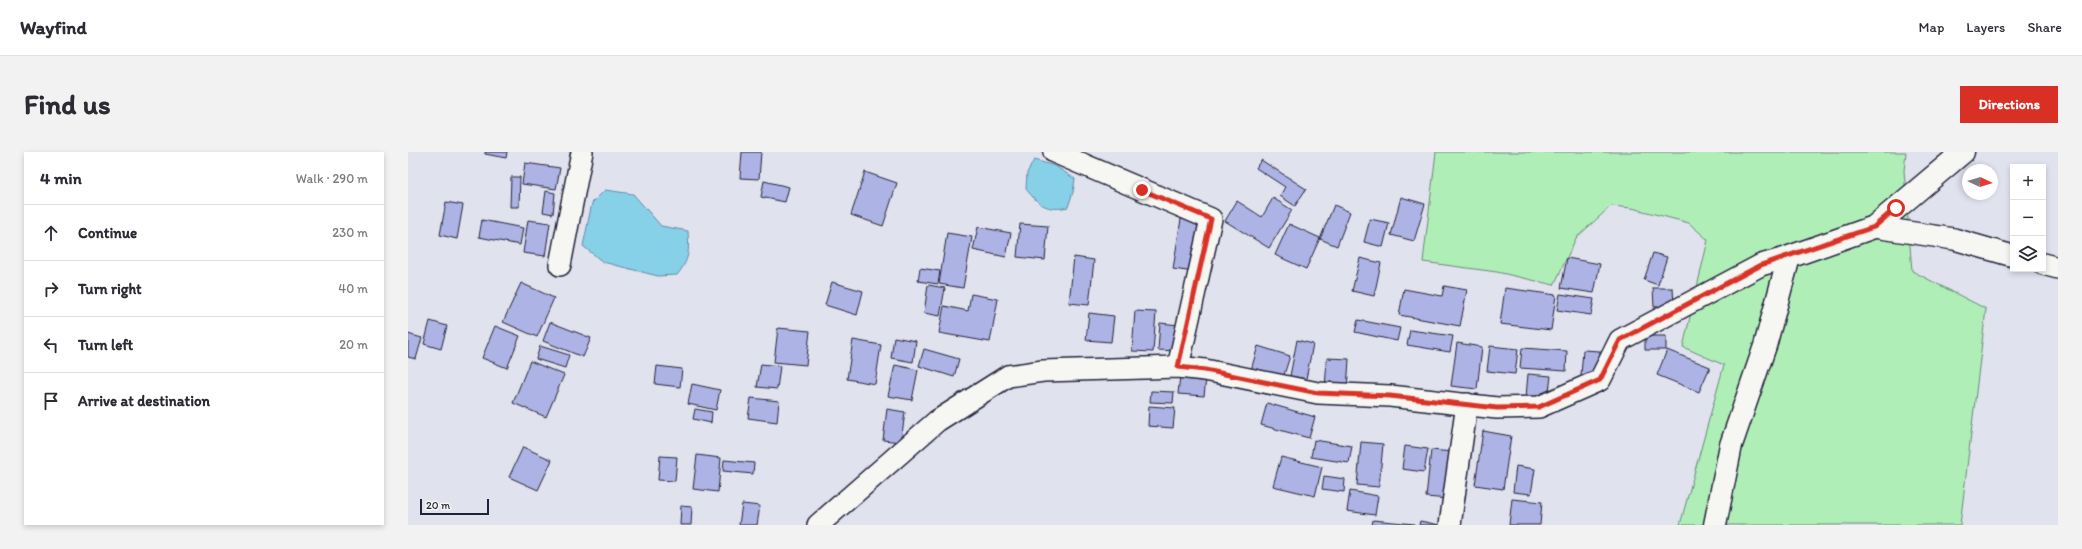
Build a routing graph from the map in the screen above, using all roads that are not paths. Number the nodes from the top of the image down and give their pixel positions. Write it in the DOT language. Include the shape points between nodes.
graph roads {
  1 [pos="582,152"];
  2 [pos="1054,152"];
  3 [pos="1964,152"];
  4 [pos="1874,227"];
  5 [pos="2010,255"];
  6 [pos="1789,256"];
  7 [pos="560,265"];
  8 [pos="2046,265"];
  9 [pos="2058,268"];
  10 [pos="1178,367"];
  11 [pos="1468,404"];
  12 [pos="818,525"];
  13 [pos="1450,525"];
  14 [pos="1715,525"];
  1 -- 7 [label="street"];
  2 -- 10 [label="street" via="1211,219"];
  3 -- 4 [label="street"];
  4 -- 5 [label="street" via="1954,239"];
  4 -- 6 [label="street"];
  6 -- 11 [label="street" via="1761,265 1620,340 1600,380 1539,407 1497,408"];
  6 -- 14 [label="street" via="1765,346 1731,445"];
  8 -- 9 [label="street"];
  10 -- 11 [label="street" via="1318,393 1390,396"];
  10 -- 12 [label="street" via="1044,371 1008,376 937,421"];
  11 -- 13 [label="street"];
}
